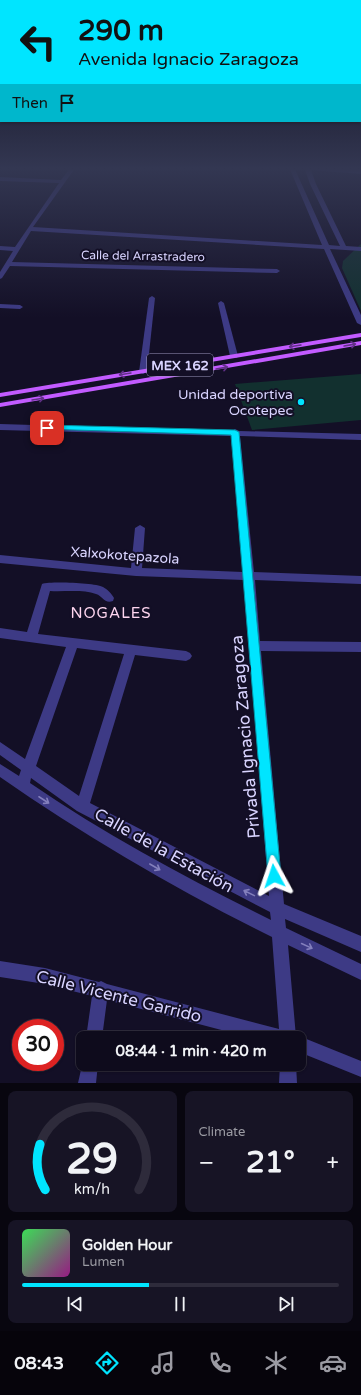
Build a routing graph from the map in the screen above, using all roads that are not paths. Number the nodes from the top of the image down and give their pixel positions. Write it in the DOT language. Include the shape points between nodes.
graph roads {
  1 [pos="38,218"];
  2 [pos="321,218"];
  3 [pos="322,218"];
  4 [pos="29,230"];
  5 [pos="327,247"];
  6 [pos="0,248"];
  7 [pos="17,248"];
  8 [pos="344,248"];
  9 [pos="361,248"];
  10 [pos="8,264"];
  11 [pos="277,271"];
  12 [pos="1,274"];
  13 [pos="152,298"];
  14 [pos="221,302"];
  15 [pos="0,306"];
  16 [pos="20,307"];
  17 [pos="361,323"];
  18 [pos="361,335"];
  19 [pos="361,343"];
  20 [pos="234,356"];
  21 [pos="143,372"];
  22 [pos="0,395"];
  23 [pos="0,405"];
  24 [pos="0,426"];
  25 [pos="235,432"];
  26 [pos="361,437"];
  27 [pos="140,528"];
  28 [pos="0,559"];
  29 [pos="136,572"];
  30 [pos="249,577"];
  31 [pos="361,580"];
  32 [pos="109,598"];
  33 [pos="0,633"];
  34 [pos="31,637"];
  35 [pos="73,643"];
  36 [pos="254,646"];
  37 [pos="361,647"];
  38 [pos="131,650"];
  39 [pos="186,656"];
  40 [pos="0,748"];
  41 [pos="28,768"];
  42 [pos="0,770"];
  43 [pos="22,786"];
  44 [pos="82,806"];
  45 [pos="277,908"];
  46 [pos="278,932"];
  47 [pos="361,944"];
  48 [pos="0,968"];
  49 [pos="361,972"];
  50 [pos="101,990"];
  51 [pos="95,1031"];
  52 [pos="256,1031"];
  53 [pos="287,1031"];
  54 [pos="306,1047"];
  55 [pos="361,1069"];
  56 [pos="89,1071"];
  57 [pos="288,1071"];
  58 [pos="87,1083"];
  59 [pos="288,1083"];
  1 -- 4 [label="street"];
  2 -- 5 [label="street"];
  3 -- 8 [label="street"];
  4 -- 5 [label="street"];
  4 -- 7 [label="street"];
  5 -- 8 [label="street"];
  5 -- 17 [label="street"];
  6 -- 7 [label="street"];
  7 -- 10 [label="street"];
  8 -- 9 [label="street"];
  10 -- 11 [label="street, Calle del Arrastradero"];
  10 -- 12 [label="street"];
  13 -- 21 [label="street"];
  14 -- 20 [label="street"];
  15 -- 16 [label="street"];
  18 -- 20 [label="main road, MEX 162, one-way"];
  23 -- 19 [label="main road, MEX 162, one-way"];
  20 -- 21 [label="main road, MEX 162"];
  21 -- 22 [label="main road, MEX 162, one-way"];
  24 -- 25 [label="street"];
  25 -- 26 [label="street"];
  25 -- 30 [label="street, Privada Ignacio Zaragoza"];
  27 -- 29 [label="street"];
  28 -- 29 [label="street, Xalxokotepazola"];
  29 -- 30 [label="street, Xalxokotepazola"];
  30 -- 31 [label="street, Xalxokotepazola"];
  30 -- 36 [label="street, Privada Ignacio Zaragoza"];
  32 -- 34 [label="street" via="100,590 46,587"];
  33 -- 34 [label="street"];
  34 -- 35 [label="street"];
  35 -- 38 [label="street"];
  35 -- 41 [label="street"];
  36 -- 37 [label="street"];
  36 -- 45 [label="street, Privada Ignacio Zaragoza"];
  38 -- 39 [label="street"];
  38 -- 44 [label="street"];
  40 -- 41 [label="street, Calle de la Estación"];
  41 -- 43 [label="street"];
  41 -- 44 [label="street, Calle de la Estación"];
  42 -- 43 [label="street, Calle de la Estación"];
  43 -- 46 [label="street, Calle de la Estación, one-way" via="77,822 196,891"];
  45 -- 44 [label="street, Calle de la Estación, one-way"];
  45 -- 46 [label="street, Privada Ignacio Zaragoza"];
  45 -- 47 [label="street, Calle de la Estación"];
  46 -- 49 [label="street, Calle de la Estación, one-way"];
  46 -- 53 [label="street, Privada Ignacio Zaragoza"];
  48 -- 50 [label="street, Calle Vicente Garrido"];
  50 -- 51 [label="street"];
  50 -- 52 [label="street, Calle Vicente Garrido"];
  54 -- 55 [label="street"];
  56 -- 58 [label="street"];
  57 -- 59 [label="street"];
}
